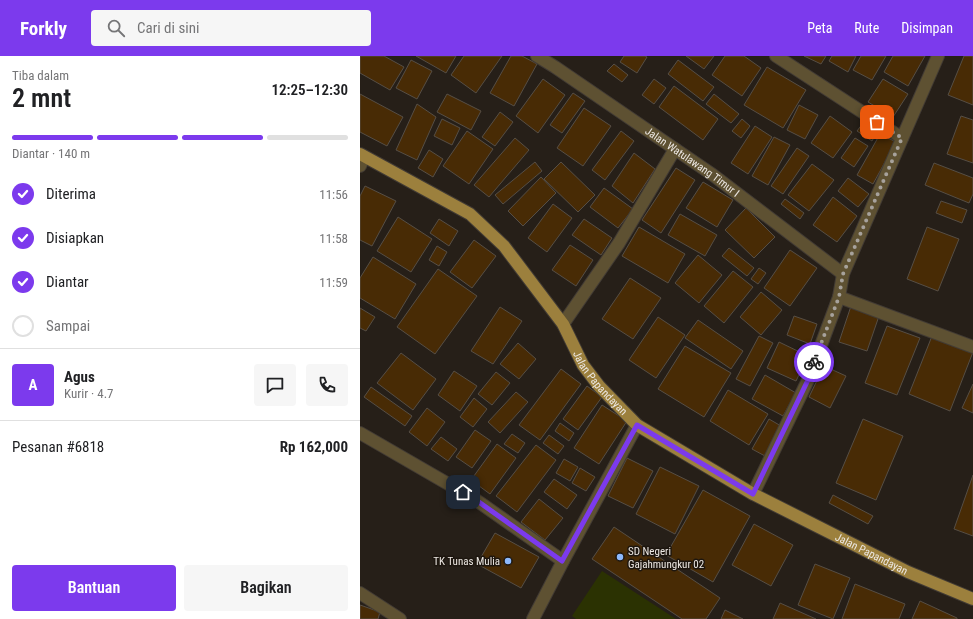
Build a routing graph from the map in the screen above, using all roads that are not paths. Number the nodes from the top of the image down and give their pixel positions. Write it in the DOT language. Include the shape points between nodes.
graph roads {
  1 [pos="537,56"];
  2 [pos="776,56"];
  3 [pos="938,56"];
  4 [pos="902,138"];
  5 [pos="675,149"];
  6 [pos="361,159"];
  7 [pos="843,274"];
  8 [pos="839,297"];
  9 [pos="562,324"];
  10 [pos="973,347"];
  11 [pos="637,425"];
  12 [pos="360,433"];
  13 [pos="753,494"];
  14 [pos="562,561"];
  15 [pos="360,593"];
  16 [pos="973,599"];
  17 [pos="400,619"];
  18 [pos="533,619"];
  1 -- 5 [label="street, Jalan Watulawang Timur I"];
  2 -- 4 [label="street"];
  3 -- 4 [label="street"];
  4 -- 7 [label="street"];
  5 -- 7 [label="street, Jalan Watulawang Timur I"];
  5 -- 9 [label="street" via="619,243"];
  6 -- 9 [label="main road, Jalan Papandayan" via="470,214 504,246"];
  7 -- 8 [label="street"];
  8 -- 10 [label="street"];
  8 -- 13 [label="street" via="808,380"];
  9 -- 11 [label="main road, Jalan Papandayan" via="583,365"];
  11 -- 13 [label="main road, Jalan Papandayan"];
  11 -- 14 [label="street"];
  12 -- 14 [label="street" via="476,500"];
  13 -- 16 [label="main road, Jalan Papandayan" via="908,572"];
  14 -- 18 [label="street"];
  15 -- 17 [label="street"];
}
